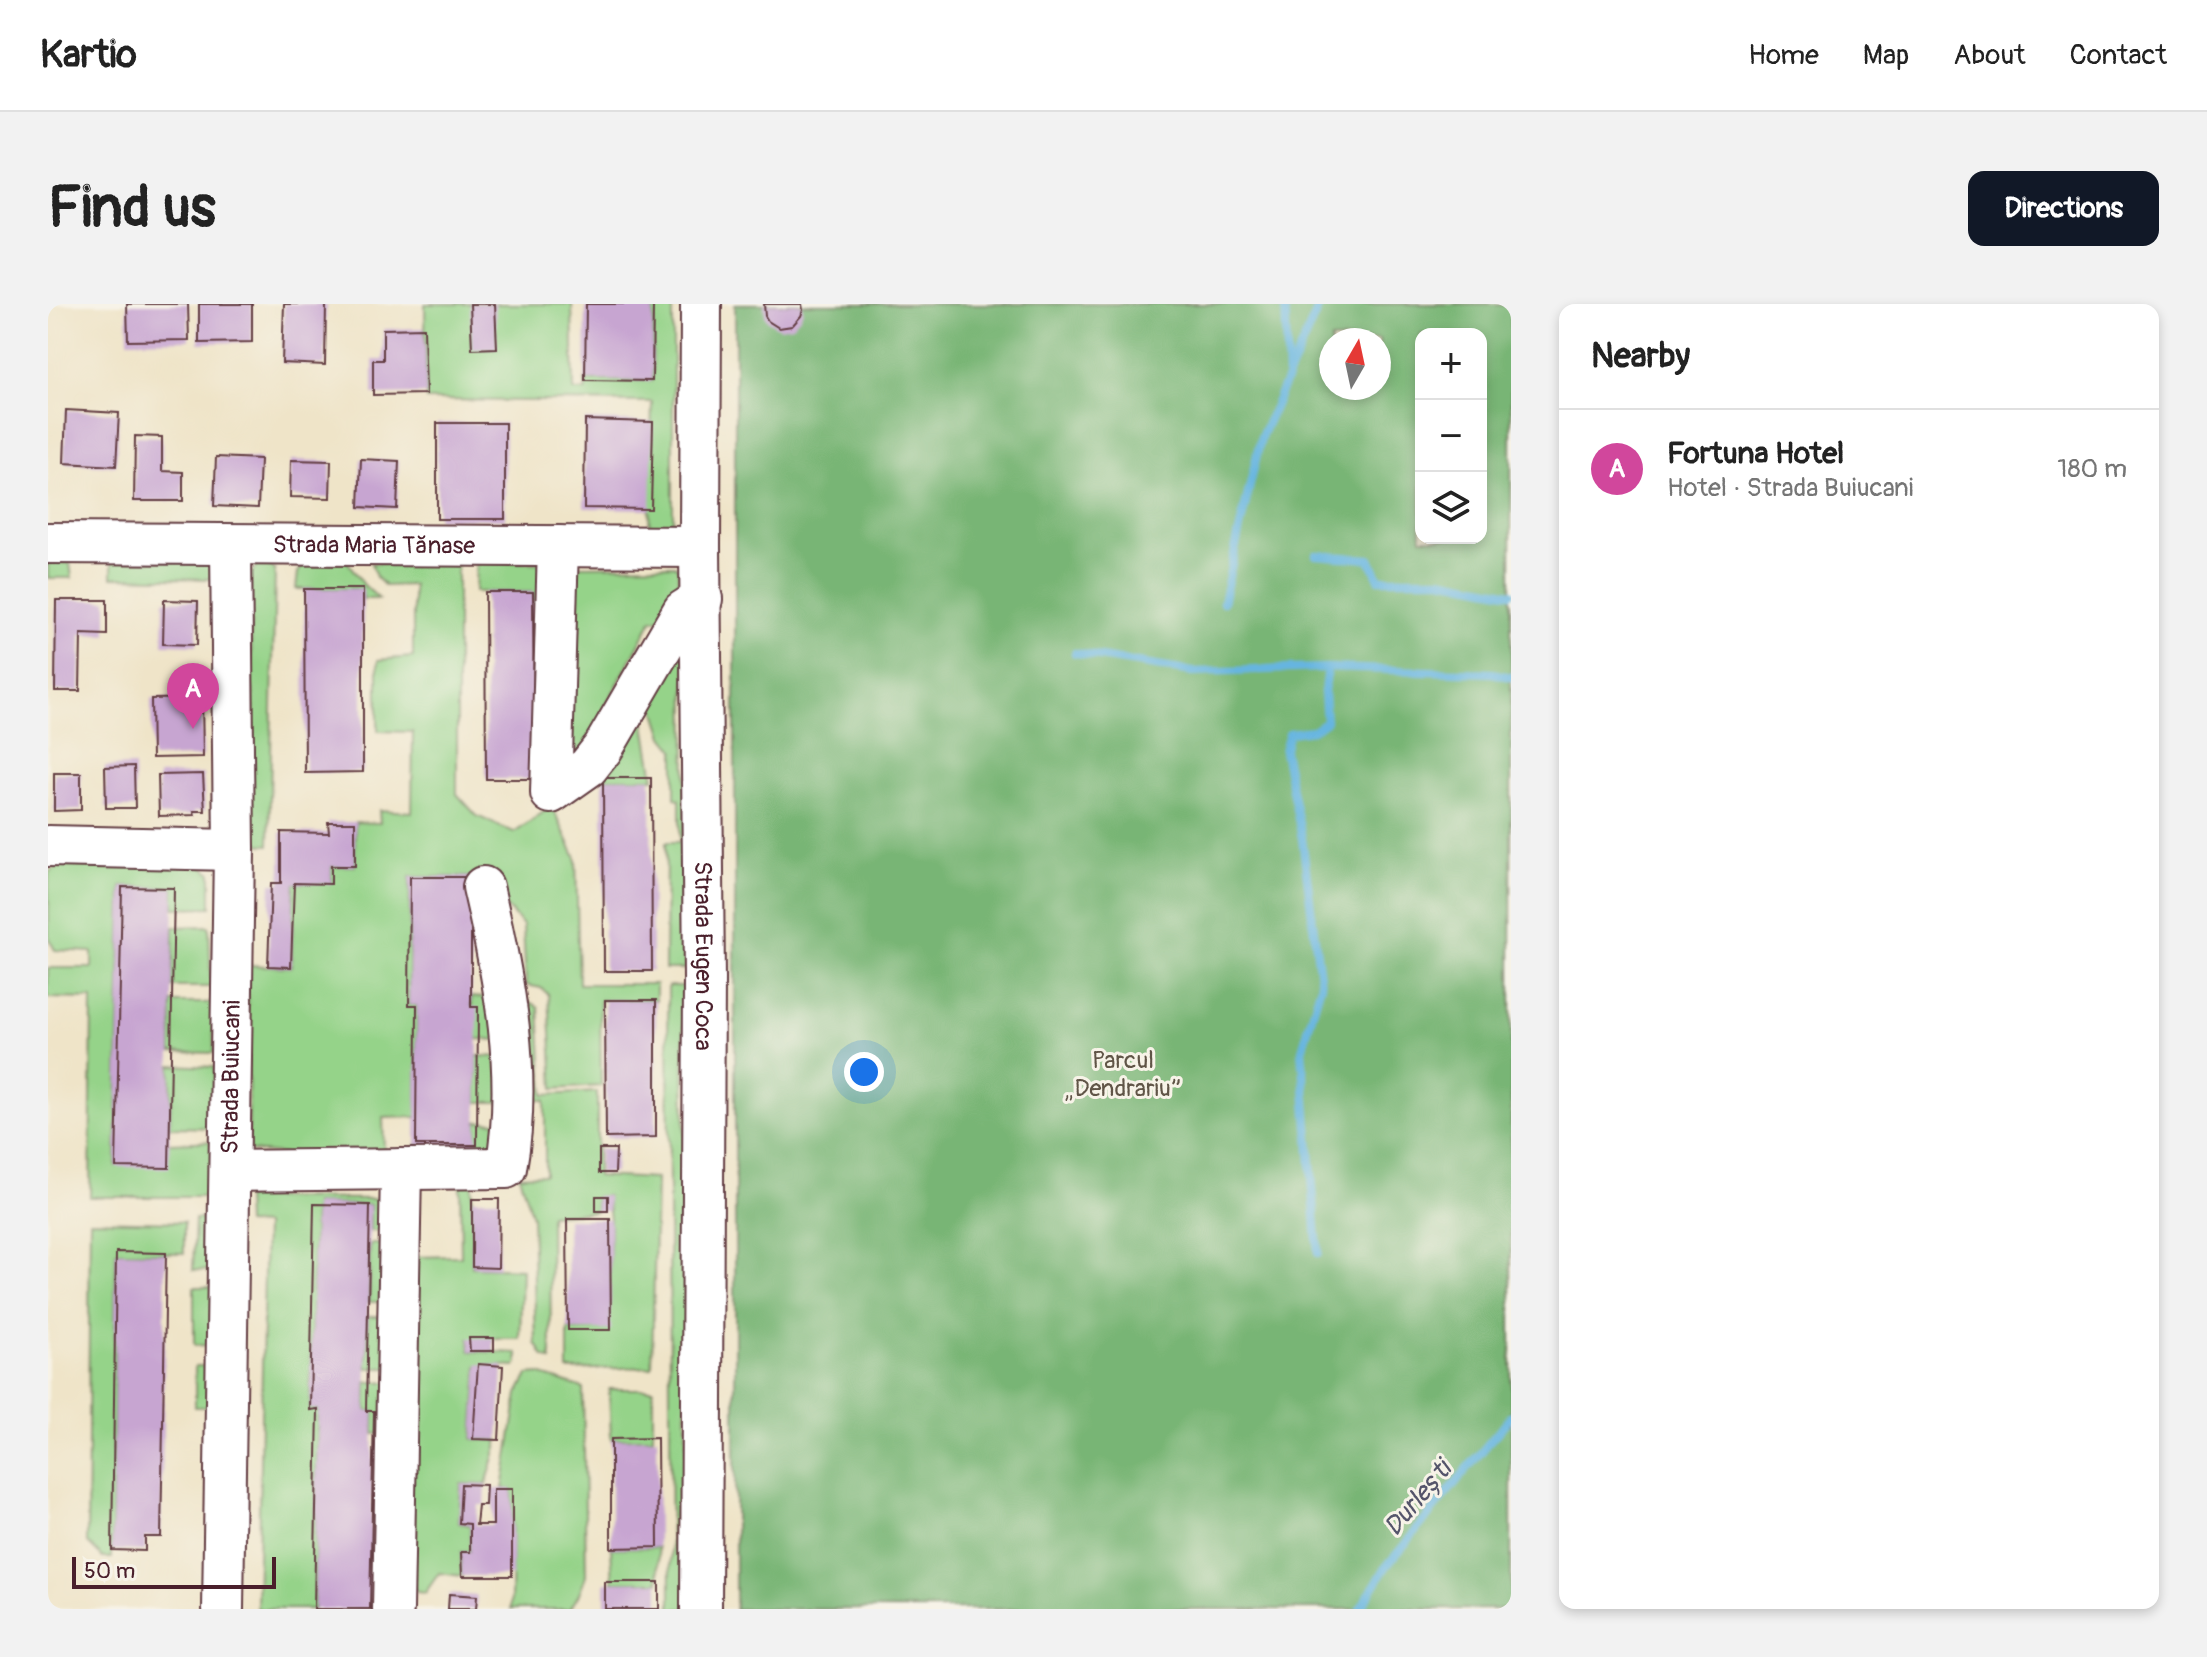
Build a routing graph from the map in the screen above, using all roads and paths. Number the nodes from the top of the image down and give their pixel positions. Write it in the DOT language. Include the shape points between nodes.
graph roads {
  1 [pos="701,304"];
  2 [pos="48,543"];
  3 [pos="231,546"];
  4 [pos="558,546"];
  5 [pos="700,547"];
  6 [pos="702,599"];
  7 [pos="48,846"];
  8 [pos="234,850"];
  9 [pos="483,887"];
  10 [pos="401,1169"];
  11 [pos="230,1171"];
  12 [pos="223,1609"];
  13 [pos="393,1609"];
  14 [pos="701,1609"];
  1 -- 5 [label="street, Strada Eugen Coca"];
  2 -- 3 [label="street, Strada Maria Tănase"];
  3 -- 4 [label="street, Strada Maria Tănase"];
  3 -- 8 [label="street, Strada Buiucani"];
  4 -- 5 [label="street, Strada Maria Tănase"];
  4 -- 6 [label="street" via="551,793 588,767 603,748 683,611"];
  5 -- 6 [label="street, Strada Eugen Coca"];
  6 -- 14 [label="street, Strada Eugen Coca"];
  7 -- 8 [label="street"];
  8 -- 11 [label="street, Strada Buiucani"];
  9 -- 10 [label="street" via="507,1010 513,1131 506,1168"];
  10 -- 11 [label="street"];
  10 -- 13 [label="street"];
  11 -- 12 [label="street, Strada Buiucani"];
}
